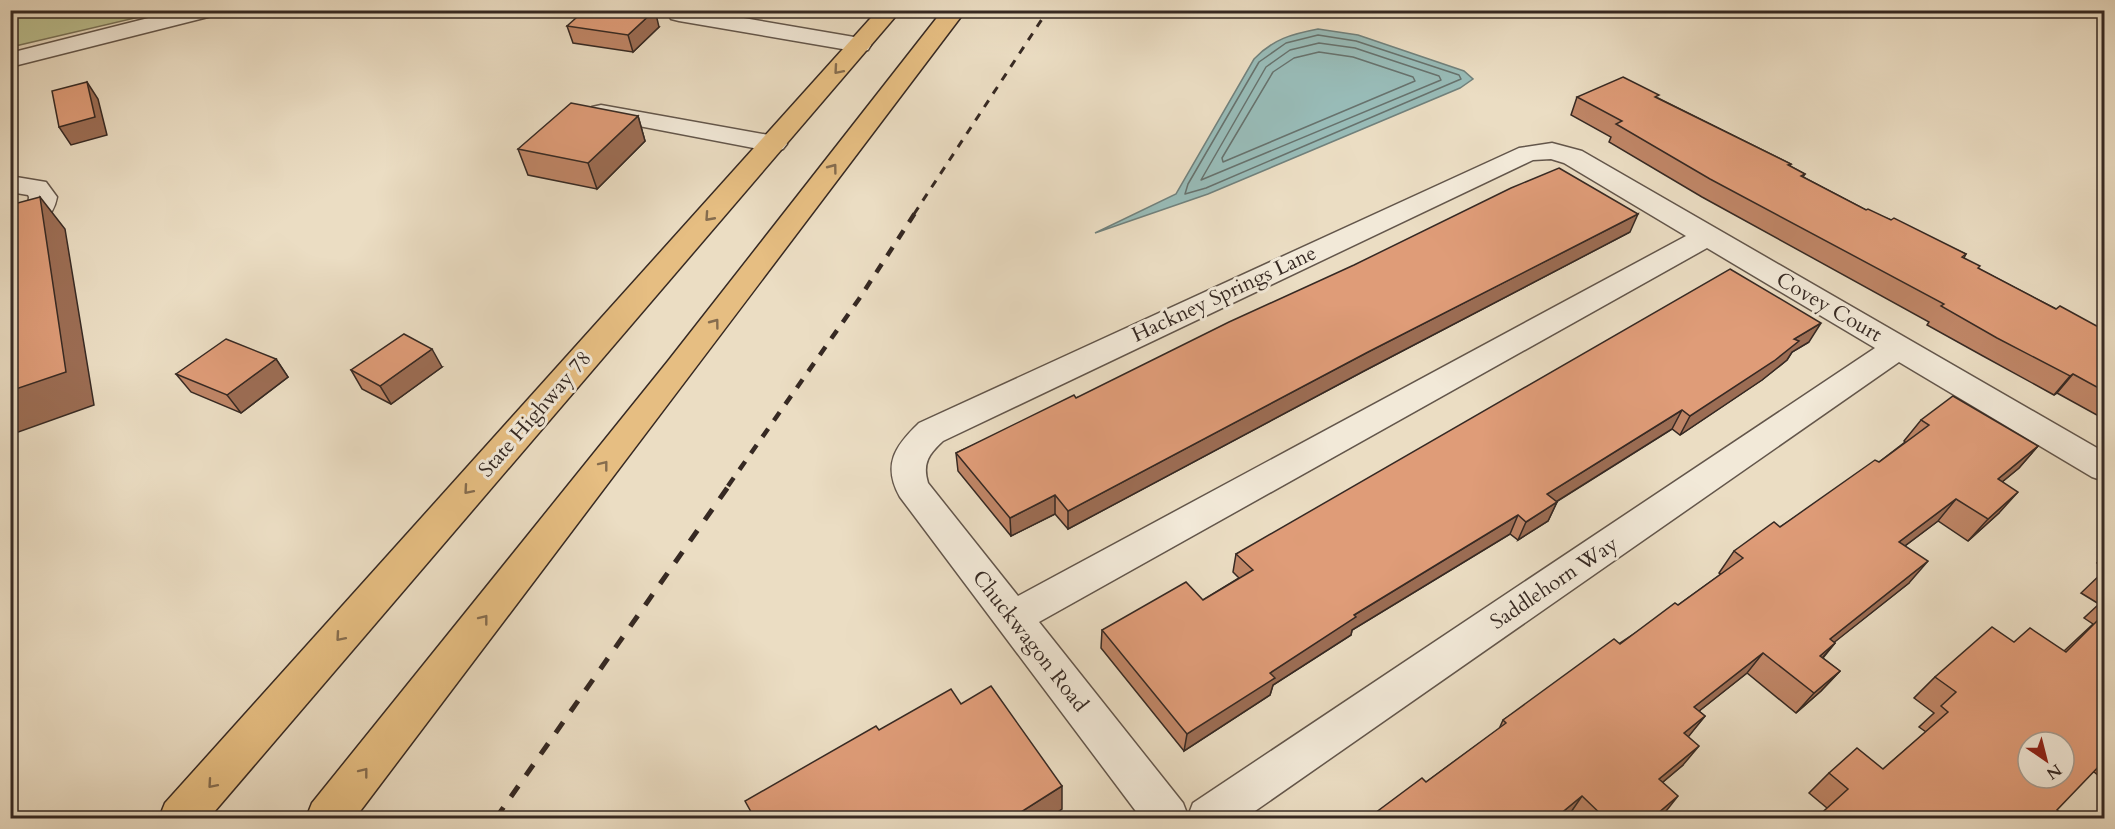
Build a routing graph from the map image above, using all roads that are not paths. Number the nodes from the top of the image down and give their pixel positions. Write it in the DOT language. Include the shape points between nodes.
graph roads {
  1 [pos="208,10"];
  2 [pos="890,10"];
  3 [pos="955,10"];
  4 [pos="679,14"];
  5 [pos="860,45"];
  6 [pos="10,60"];
  7 [pos="601,112"];
  8 [pos="774,144"];
  9 [pos="1552,151"];
  10 [pos="10,184"];
  11 [pos="10,230"];
  12 [pos="1707,236"];
  13 [pos="1898,348"];
  14 [pos="908,459"];
  15 [pos="2104,468"];
  16 [pos="1012,618"];
  17 [pos="182,819"];
  18 [pos="327,819"];
  19 [pos="1167,819"];
  20 [pos="1209,819"];
  1 -- 6 [label="street"];
  2 -- 5 [label="main road, State Highway 78"];
  18 -- 3 [label="main road, one-way"];
  4 -- 5 [label="street"];
  5 -- 8 [label="main road, State Highway 78, one-way"];
  7 -- 8 [label="street"];
  8 -- 17 [label="main road, State Highway 78, one-way"];
  9 -- 12 [label="street, Covey Court" via="1573,158"];
  9 -- 14 [label="street, Hackney Springs Lane" via="1528,153 931,432"];
  10 -- 11 [label="street" via="37,188 44,197 41,210"];
  12 -- 13 [label="street, Covey Court"];
  12 -- 16 [label="street"];
  13 -- 15 [label="street, Covey Court"];
  13 -- 20 [label="street, Saddlehorn Way"];
  14 -- 16 [label="street, Chuckwagon Road" via="906,473 912,488"];
  16 -- 19 [label="street, Chuckwagon Road"];
}
